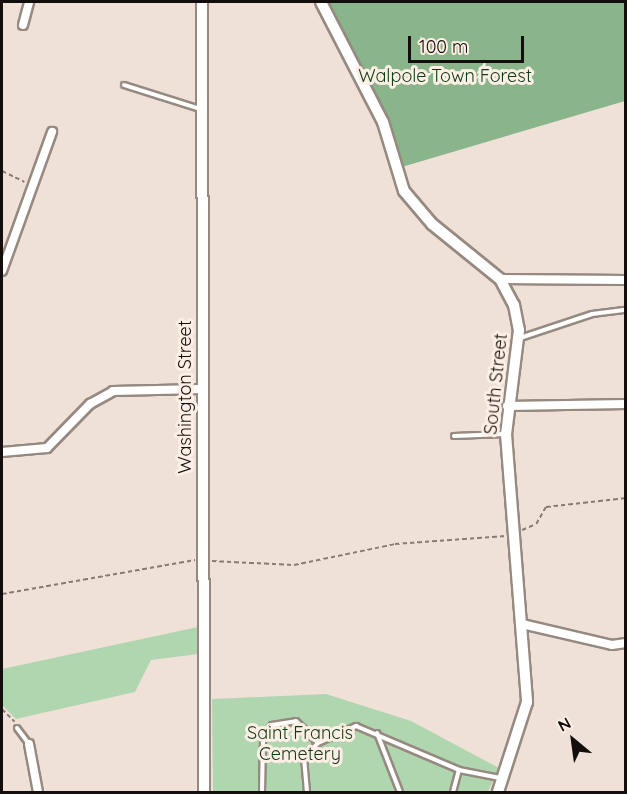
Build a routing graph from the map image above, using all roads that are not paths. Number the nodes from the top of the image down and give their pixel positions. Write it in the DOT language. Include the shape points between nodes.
graph roads {
  1 [pos="29,2"];
  2 [pos="202,2"];
  3 [pos="321,2"];
  4 [pos="23,25"];
  5 [pos="124,85"];
  6 [pos="201,109"];
  7 [pos="52,132"];
  8 [pos="2,271"];
  9 [pos="500,279"];
  10 [pos="626,280"];
  11 [pos="626,310"];
  12 [pos="518,339"];
  13 [pos="201,389"];
  14 [pos="626,404"];
  15 [pos="507,406"];
  16 [pos="506,434"];
  17 [pos="454,436"];
  18 [pos="2,452"];
  19 [pos="522,624"];
  20 [pos="626,643"];
  21 [pos="17,729"];
  22 [pos="377,732"];
  23 [pos="29,744"];
  24 [pos="318,744"];
  25 [pos="459,770"];
  26 [pos="504,779"];
  27 [pos="38,792"];
  28 [pos="204,792"];
  29 [pos="262,792"];
  30 [pos="307,792"];
  31 [pos="400,792"];
  32 [pos="453,792"];
  33 [pos="498,792"];
  1 -- 4 [label="street"];
  2 -- 6 [label="street, Washington Street"];
  3 -- 9 [label="street, South Street" via="383,122 404,191 432,224"];
  5 -- 6 [label="lane"];
  6 -- 13 [label="street, Washington Street"];
  7 -- 8 [label="street"];
  9 -- 10 [label="street"];
  9 -- 12 [label="street, South Street" via="514,306"];
  11 -- 12 [label="lane" via="592,314"];
  12 -- 15 [label="street, South Street"];
  13 -- 18 [label="street" via="113,392 90,404 46,448"];
  13 -- 28 [label="street, Washington Street"];
  14 -- 15 [label="street"];
  15 -- 16 [label="street, South Street"];
  16 -- 17 [label="lane"];
  16 -- 19 [label="street, South Street"];
  19 -- 20 [label="street" via="612,645"];
  19 -- 26 [label="street, South Street" via="526,712"];
  21 -- 23 [label="lane"];
  22 -- 24 [label="lane" via="356,726"];
  22 -- 25 [label="lane"];
  22 -- 31 [label="lane"];
  23 -- 27 [label="street"];
  24 -- 29 [label="lane" via="296,721 272,725 263,738"];
  24 -- 30 [label="lane" via="304,759"];
  25 -- 26 [label="lane"];
  25 -- 32 [label="lane"];
  26 -- 33 [label="street, South Street"];
}
